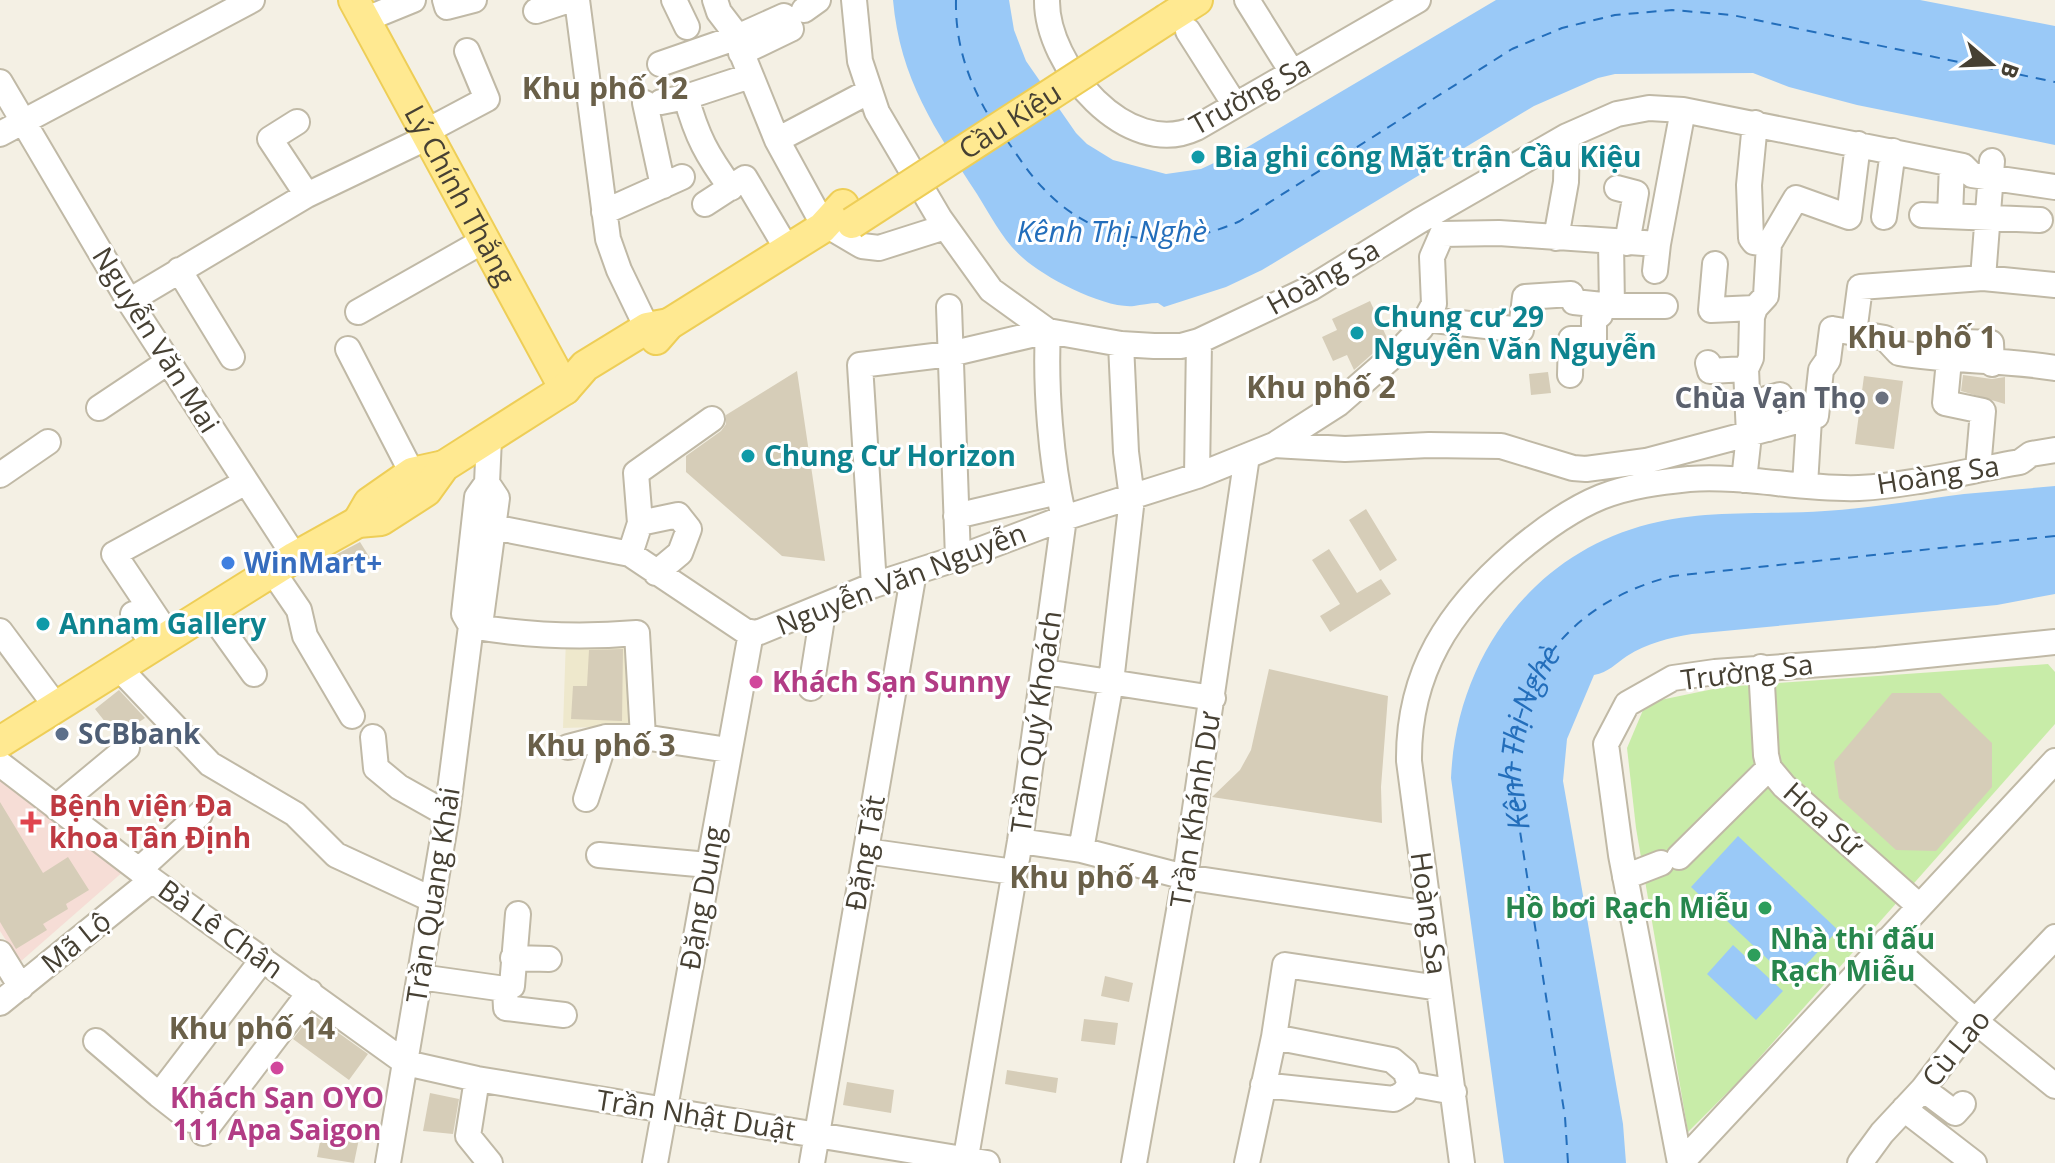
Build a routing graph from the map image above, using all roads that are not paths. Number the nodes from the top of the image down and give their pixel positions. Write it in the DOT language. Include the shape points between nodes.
graph roads {
  1 [pos="252,0"];
  2 [pos="413,0"];
  3 [pos="445,0"];
  4 [pos="474,0"];
  5 [pos="569,0"];
  6 [pos="577,0"];
  7 [pos="715,0"];
  8 [pos="854,0"];
  9 [pos="1047,0"];
  10 [pos="1197,0"];
  11 [pos="1247,0"];
  12 [pos="1418,0"];
  13 [pos="534,6"];
  14 [pos="223,7"];
  15 [pos="359,10"];
  16 [pos="1168,13"];
  17 [pos="736,40"];
  18 [pos="467,51"];
  19 [pos="660,64"];
  20 [pos="1292,72"];
  21 [pos="750,76"];
  22 [pos="0,82"];
  23 [pos="868,92"];
  24 [pos="686,97"];
  25 [pos="1235,105"];
  26 [pos="1683,110"];
  27 [pos="23,120"];
  28 [pos="297,122"];
  29 [pos="1755,123"];
  30 [pos="0,134"];
  31 [pos="425,135"];
  32 [pos="1567,136"];
  33 [pos="777,140"];
  34 [pos="1858,144"];
  35 [pos="1893,151"];
  36 [pos="691,165"];
  37 [pos="1958,165"];
  38 [pos="1991,170"];
  39 [pos="2055,170"];
  40 [pos="2044,186"];
  41 [pos="731,188"];
  42 [pos="1617,188"];
  43 [pos="307,195"];
  44 [pos="705,204"];
  45 [pos="604,212"];
  46 [pos="1922,215"];
  47 [pos="1950,216"];
  48 [pos="1849,217"];
  49 [pos="1987,218"];
  50 [pos="833,223"];
  51 [pos="942,223"];
  52 [pos="1440,223"];
  53 [pos="1556,238"];
  54 [pos="485,240"];
  55 [pos="1619,242"];
  56 [pos="1658,244"];
  57 [pos="1769,244"];
  58 [pos="787,249"];
  59 [pos="1715,264"];
  60 [pos="179,270"];
  61 [pos="1655,271"];
  62 [pos="1983,278"];
  63 [pos="2055,285"];
  64 [pos="129,301"];
  65 [pos="1606,305"];
  66 [pos="1665,306"];
  67 [pos="949,307"];
  68 [pos="1755,308"];
  69 [pos="358,312"];
  70 [pos="1425,319"];
  71 [pos="658,326"];
  72 [pos="1048,331"];
  73 [pos="1854,333"];
  74 [pos="1199,341"];
  75 [pos="1121,344"];
  76 [pos="348,349"];
  77 [pos="1957,351"];
  78 [pos="950,354"];
  79 [pos="232,357"];
  80 [pos="1755,360"];
  81 [pos="168,362"];
  82 [pos="1708,363"];
  83 [pos="2055,368"];
  84 [pos="1570,375"];
  85 [pos="565,389"];
  86 [pos="1780,395"];
  87 [pos="99,408"];
  88 [pos="712,419"];
  89 [pos="1809,419"];
  90 [pos="1758,432"];
  91 [pos="489,438"];
  92 [pos="48,442"];
  93 [pos="1274,445"];
  94 [pos="2055,450"];
  95 [pos="1247,456"];
  96 [pos="2020,462"];
  97 [pos="2055,464"];
  98 [pos="444,466"];
  99 [pos="1586,469"];
  100 [pos="1978,469"];
  101 [pos="412,473"];
  102 [pos="0,475"];
  103 [pos="1197,476"];
  104 [pos="1744,480"];
  105 [pos="246,482"];
  106 [pos="487,483"];
  107 [pos="1805,485"];
  108 [pos="1058,492"];
  109 [pos="1132,498"];
  110 [pos="1585,505"];
  111 [pos="956,516"];
  112 [pos="1064,518"];
  113 [pos="358,522"];
  114 [pos="640,523"];
  115 [pos="493,527"];
  116 [pos="630,554"];
  117 [pos="958,558"];
  118 [pos="284,564"];
  119 [pos="914,572"];
  120 [pos="656,573"];
  121 [pos="874,585"];
  122 [pos="824,606"];
  123 [pos="209,611"];
  124 [pos="133,614"];
  125 [pos="471,626"];
  126 [pos="0,631"];
  127 [pos="751,633"];
  128 [pos="161,640"];
  129 [pos="2055,642"];
  130 [pos="118,667"];
  131 [pos="1761,667"];
  132 [pos="1045,672"];
  133 [pos="254,674"];
  134 [pos="1111,682"];
  135 [pos="811,688"];
  136 [pos="1213,698"];
  137 [pos="55,705"];
  138 [pos="352,716"];
  139 [pos="373,737"];
  140 [pos="606,737"];
  141 [pos="643,737"];
  142 [pos="0,742"];
  143 [pos="568,747"];
  144 [pos="127,748"];
  145 [pos="728,750"];
  146 [pos="2055,761"];
  147 [pos="0,764"];
  148 [pos="1769,768"];
  149 [pos="586,799"];
  150 [pos="56,807"];
  151 [pos="200,814"];
  152 [pos="447,814"];
  153 [pos="1020,841"];
  154 [pos="1081,850"];
  155 [pos="866,851"];
  156 [pos="599,855"];
  157 [pos="708,865"];
  158 [pos="1014,872"];
  159 [pos="145,875"];
  160 [pos="1185,877"];
  161 [pos="1625,877"];
  162 [pos="431,899"];
  163 [pos="1918,905"];
  164 [pos="518,914"];
  165 [pos="1429,914"];
  166 [pos="2055,937"];
  167 [pos="1886,941"];
  168 [pos="0,953"];
  169 [pos="513,958"];
  170 [pos="263,959"];
  171 [pos="549,959"];
  172 [pos="420,977"];
  173 [pos="21,987"];
  174 [pos="1439,988"];
  175 [pos="505,989"];
  176 [pos="310,992"];
  177 [pos="0,1003"];
  178 [pos="564,1015"];
  179 [pos="1975,1021"];
  180 [pos="1274,1037"];
  181 [pos="96,1041"];
  182 [pos="406,1063"];
  183 [pos="477,1079"];
  184 [pos="2054,1083"];
  185 [pos="1410,1084"];
  186 [pos="1263,1085"];
  187 [pos="1923,1089"];
  188 [pos="1454,1092"];
  189 [pos="159,1095"];
  190 [pos="1963,1104"];
  191 [pos="663,1109"];
  192 [pos="1904,1109"];
  193 [pos="817,1134"];
  194 [pos="973,1162"];
  195 [pos="388,1163"];
  196 [pos="490,1163"];
  197 [pos="655,1163"];
  198 [pos="812,1163"];
  199 [pos="1134,1163"];
  200 [pos="1247,1163"];
  201 [pos="1462,1163"];
  202 [pos="1680,1163"];
  203 [pos="1860,1163"];
  204 [pos="1974,1163"];
  1 -- 14 [label="street"];
  2 -- 15 [label="street"];
  3 -- 4 [label="street" via="447,7"];
  5 -- 13 [label="street"];
  6 -- 45 [label="street"];
  7 -- 17 [label="street"];
  8 -- 23 [label="street, Hoàng Sa"];
  9 -- 25 [label="street, Trường Sa" via="1053,36 1071,70 1097,105 1117,118 1177,134"];
  10 -- 16 [label="main road, Cầu Kiệu"];
  11 -- 20 [label="street"];
  12 -- 20 [label="street, Trường Sa"];
  14 -- 27 [label="street"];
  15 -- 31 [label="main road, Lý Chính Thắng"];
  16 -- 25 [label="street"];
  16 -- 50 [label="main road, Cầu Kiệu"];
  17 -- 19 [label="street"];
  17 -- 21 [label="street"];
  18 -- 31 [label="street" via="487,99"];
  20 -- 25 [label="street, Trường Sa"];
  21 -- 24 [label="street"];
  21 -- 33 [label="street"];
  22 -- 27 [label="street, Nguyễn Văn Mai"];
  23 -- 33 [label="street"];
  23 -- 51 [label="street, Hoàng Sa"];
  24 -- 36 [label="street" via="696,133"];
  24 -- 36 [label="street" via="653,102"];
  26 -- 29 [label="street, Hoàng Sa"];
  26 -- 32 [label="street, Hoàng Sa" via="1633,110"];
  26 -- 56 [label="street"];
  27 -- 30 [label="street"];
  27 -- 64 [label="street, Nguyễn Văn Mai"];
  28 -- 43 [label="street" via="270,139"];
  29 -- 34 [label="street, Hoàng Sa"];
  29 -- 57 [label="street" via="1751,238"];
  31 -- 43 [label="street"];
  31 -- 54 [label="main road, Lý Chính Thắng"];
  32 -- 52 [label="street, Hoàng Sa"];
  32 -- 53 [label="street"];
  33 -- 50 [label="street"];
  34 -- 35 [label="street, Hoàng Sa"];
  34 -- 48 [label="street"];
  35 -- 37 [label="street, Hoàng Sa"];
  35 -- 48 [label="street" via="1891,216"];
  36 -- 41 [label="street"];
  36 -- 45 [label="street"];
  37 -- 38 [label="street, Hoàng Sa" via="1975,159"];
  37 -- 47 [label="street"];
  38 -- 39 [label="street, Hoàng Sa"];
  38 -- 40 [label="street, Hoàng Sa"];
  38 -- 49 [label="street"];
  40 -- 49 [label="street" via="2036,220"];
  41 -- 44 [label="street"];
  41 -- 58 [label="street" via="745,178"];
  42 -- 55 [label="street" via="1636,193"];
  43 -- 60 [label="street"];
  45 -- 71 [label="street" via="619,270"];
  46 -- 47 [label="street"];
  47 -- 49 [label="street"];
  48 -- 57 [label="street" via="1786,193"];
  49 -- 62 [label="street"];
  50 -- 51 [label="street" via="860,235"];
  50 -- 58 [label="main road, Cầu Kiệu"];
  51 -- 72 [label="street, Hoàng Sa" via="991,290"];
  52 -- 53 [label="street"];
  52 -- 70 [label="street" via="1432,257 1434,304"];
  52 -- 74 [label="street, Hoàng Sa"];
  53 -- 55 [label="street"];
  54 -- 69 [label="street"];
  54 -- 85 [label="main road, Lý Chính Thắng"];
  55 -- 56 [label="street"];
  55 -- 65 [label="street"];
  56 -- 61 [label="street"];
  57 -- 68 [label="street" via="1766,296"];
  58 -- 71 [label="main road, Cầu Kiệu"];
  59 -- 68 [label="street" via="1711,315"];
  60 -- 64 [label="street"];
  60 -- 79 [label="street"];
  62 -- 63 [label="street"];
  62 -- 73 [label="street" via="1855,281"];
  64 -- 81 [label="street, Nguyễn Văn Mai"];
  65 -- 66 [label="street"];
  65 -- 70 [label="street" via="1572,301 1571,294 1525,297 1521,330"];
  65 -- 84 [label="street" via="1594,319 1594,339 1571,339"];
  67 -- 78 [label="street"];
  68 -- 80 [label="street"];
  70 -- 93 [label="street" via="1401,349 1338,404"];
  71 -- 85 [label="main road, Cầu Kiệu" via="585,366"];
  72 -- 75 [label="street, Hoàng Sa"];
  72 -- 78 [label="street"];
  72 -- 108 [label="street" via="1046,365"];
  73 -- 77 [label="street" via="1885,338 1899,353"];
  73 -- 89 [label="street" via="1832,329 1816,416"];
  74 -- 75 [label="street, Hoàng Sa" via="1181,346"];
  74 -- 103 [label="street"];
  75 -- 109 [label="street"];
  76 -- 101 [label="street"];
  77 -- 83 [label="street" via="1991,343 1992,364"];
  77 -- 100 [label="street" via="1945,403 1983,411"];
  78 -- 111 [label="street"];
  78 -- 121 [label="street" via="860,365"];
  80 -- 82 [label="street" via="1710,371"];
  80 -- 90 [label="street"];
  81 -- 87 [label="street"];
  81 -- 105 [label="street, Nguyễn Văn Mai"];
  85 -- 91 [label="main road, Cầu Kiệu"];
  86 -- 90 [label="street" via="1766,399"];
  88 -- 114 [label="street" via="636,473"];
  89 -- 90 [label="street"];
  89 -- 107 [label="street"];
  90 -- 99 [label="street" via="1646,461"];
  90 -- 104 [label="street"];
  91 -- 98 [label="main road, Cầu Kiệu"];
  91 -- 106 [label="street, Trần Quang Khải"];
  92 -- 102 [label="street"];
  93 -- 95 [label="street, Nguyễn Văn Nguyễn"];
  93 -- 99 [label="street" via="1501,446"];
  94 -- 96 [label="street, Hoàng Sa"];
  95 -- 103 [label="street, Nguyễn Văn Nguyễn"];
  95 -- 136 [label="street, Trần Khánh Dư"];
  96 -- 97 [label="street, Hoàng Sa"];
  96 -- 100 [label="street, Hoàng Sa"];
  98 -- 101 [label="main road"];
  98 -- 113 [label="main road" via="426,491 381,520"];
  99 -- 110 [label="street"];
  100 -- 107 [label="street, Hoàng Sa" via="1878,486"];
  101 -- 113 [label="main road" via="369,503"];
  103 -- 109 [label="street, Nguyễn Văn Nguyễn"];
  104 -- 107 [label="street, Hoàng Sa"];
  104 -- 110 [label="street, Hoàng Sa" via="1642,485"];
  105 -- 118 [label="street, Nguyễn Văn Mai"];
  105 -- 128 [label="street" via="114,554"];
  106 -- 115 [label="street, Trần Quang Khải" via="497,498"];
  106 -- 125 [label="street, Trần Quang Khải" via="477,497 464,614"];
  108 -- 111 [label="street"];
  108 -- 112 [label="street"];
  109 -- 112 [label="street, Nguyễn Văn Nguyễn"];
  109 -- 134 [label="street"];
  110 -- 165 [label="street, Hoàng Sa" via="1540,533 1480,586 1449,622 1426,666 1408,751"];
  111 -- 117 [label="street"];
  112 -- 117 [label="street, Nguyễn Văn Nguyễn"];
  112 -- 132 [label="street, Trần Quý Khoách"];
  113 -- 118 [label="main road"];
  114 -- 116 [label="street"];
  114 -- 120 [label="street" via="678,515 689,529 680,553"];
  115 -- 116 [label="street, Nguyễn Văn Nguyễn"];
  115 -- 125 [label="street, Trần Quang Khải" via="481,618"];
  116 -- 120 [label="street, Nguyễn Văn Nguyễn"];
  117 -- 119 [label="street, Nguyễn Văn Nguyễn"];
  118 -- 123 [label="main road"];
  118 -- 138 [label="street, Nguyễn Văn Mai" via="305,636"];
  119 -- 121 [label="street, Nguyễn Văn Nguyễn"];
  119 -- 155 [label="street, Ðặng Tất"];
  120 -- 127 [label="street, Nguyễn Văn Nguyễn"];
  121 -- 122 [label="street, Nguyễn Văn Nguyễn"];
  122 -- 127 [label="street, Nguyễn Văn Nguyễn"];
  122 -- 135 [label="street"];
  123 -- 128 [label="main road"];
  123 -- 133 [label="street"];
  124 -- 128 [label="street"];
  125 -- 141 [label="street" via="517,635 637,633"];
  125 -- 152 [label="street, Trần Quang Khải"];
  126 -- 137 [label="street"];
  127 -- 145 [label="street, Đặng Dung"];
  128 -- 130 [label="main road"];
  129 -- 131 [label="street, Trường Sa"];
  130 -- 137 [label="main road"];
  130 -- 162 [label="street" via="210,764 295,814 336,855"];
  131 -- 148 [label="street, Hoa Sứ"];
  131 -- 161 [label="street, Trường Sa" via="1673,678 1627,704 1606,744"];
  132 -- 134 [label="street"];
  132 -- 153 [label="street, Trần Quý Khoách"];
  134 -- 136 [label="street"];
  134 -- 154 [label="street"];
  136 -- 160 [label="street, Trần Khánh Dư"];
  137 -- 142 [label="main road"];
  139 -- 152 [label="street" via="376,768"];
  140 -- 141 [label="street"];
  140 -- 143 [label="street"];
  140 -- 149 [label="street"];
  141 -- 145 [label="street"];
  144 -- 150 [label="street"];
  145 -- 157 [label="street, Đặng Dung"];
  146 -- 163 [label="street"];
  147 -- 150 [label="street, Bà Lê Chân"];
  148 -- 161 [label="street" via="1670,860"];
  148 -- 163 [label="street, Hoa Sứ"];
  150 -- 159 [label="street, Bà Lê Chân"];
  151 -- 159 [label="street, Mã Lộ"];
  152 -- 162 [label="street, Trần Quang Khải"];
  153 -- 154 [label="street"];
  153 -- 158 [label="street, Trần Quý Khoách"];
  154 -- 160 [label="street"];
  155 -- 158 [label="street"];
  155 -- 193 [label="street, Ðặng Tất"];
  156 -- 157 [label="street"];
  157 -- 191 [label="street, Đặng Dung"];
  158 -- 194 [label="street, Trần Quý Khoách"];
  159 -- 170 [label="street, Bà Lê Chân"];
  159 -- 173 [label="street, Mã Lộ"];
  160 -- 165 [label="street"];
  160 -- 199 [label="street, Trần Khánh Dư"];
  161 -- 202 [label="street, Trường Sa"];
  162 -- 172 [label="street, Trần Quang Khải"];
  163 -- 167 [label="street"];
  164 -- 169 [label="street"];
  165 -- 174 [label="street, Hoàng Sa"];
  166 -- 179 [label="street, Cù Lao"];
  167 -- 179 [label="street"];
  167 -- 202 [label="street"];
  168 -- 173 [label="street"];
  169 -- 171 [label="street"];
  169 -- 175 [label="street" via="512,986"];
  170 -- 176 [label="street, Bà Lê Chân"];
  170 -- 189 [label="street"];
  172 -- 175 [label="street"];
  172 -- 182 [label="street, Trần Quang Khải"];
  173 -- 177 [label="street, Mã Lộ"];
  174 -- 180 [label="street" via="1285,965"];
  174 -- 188 [label="street, Hoàng Sa"];
  175 -- 178 [label="street" via="506,1008"];
  176 -- 182 [label="street, Bà Lê Chân"];
  176 -- 189 [label="street" via="197,1126"];
  179 -- 184 [label="street"];
  179 -- 187 [label="street, Cù Lao"];
  180 -- 185 [label="street" via="1392,1060"];
  180 -- 186 [label="street"];
  181 -- 189 [label="street"];
  182 -- 183 [label="street, Trần Nhật Duật"];
  182 -- 195 [label="street, Trần Quang Khải"];
  183 -- 191 [label="street, Trần Nhật Duật"];
  183 -- 196 [label="street" via="468,1136"];
  185 -- 186 [label="street" via="1394,1099"];
  185 -- 188 [label="street"];
  186 -- 200 [label="street"];
  187 -- 190 [label="street" via="1955,1113"];
  187 -- 192 [label="street, Cù Lao"];
  188 -- 201 [label="street, Hoàng Sa"];
  191 -- 193 [label="street, Trần Nhật Duật"];
  191 -- 197 [label="street, Đặng Dung"];
  192 -- 203 [label="street, Cù Lao"];
  192 -- 204 [label="street"];
  193 -- 194 [label="street, Trần Nhật Duật"];
  193 -- 198 [label="street, Ðặng Tất"];
}
